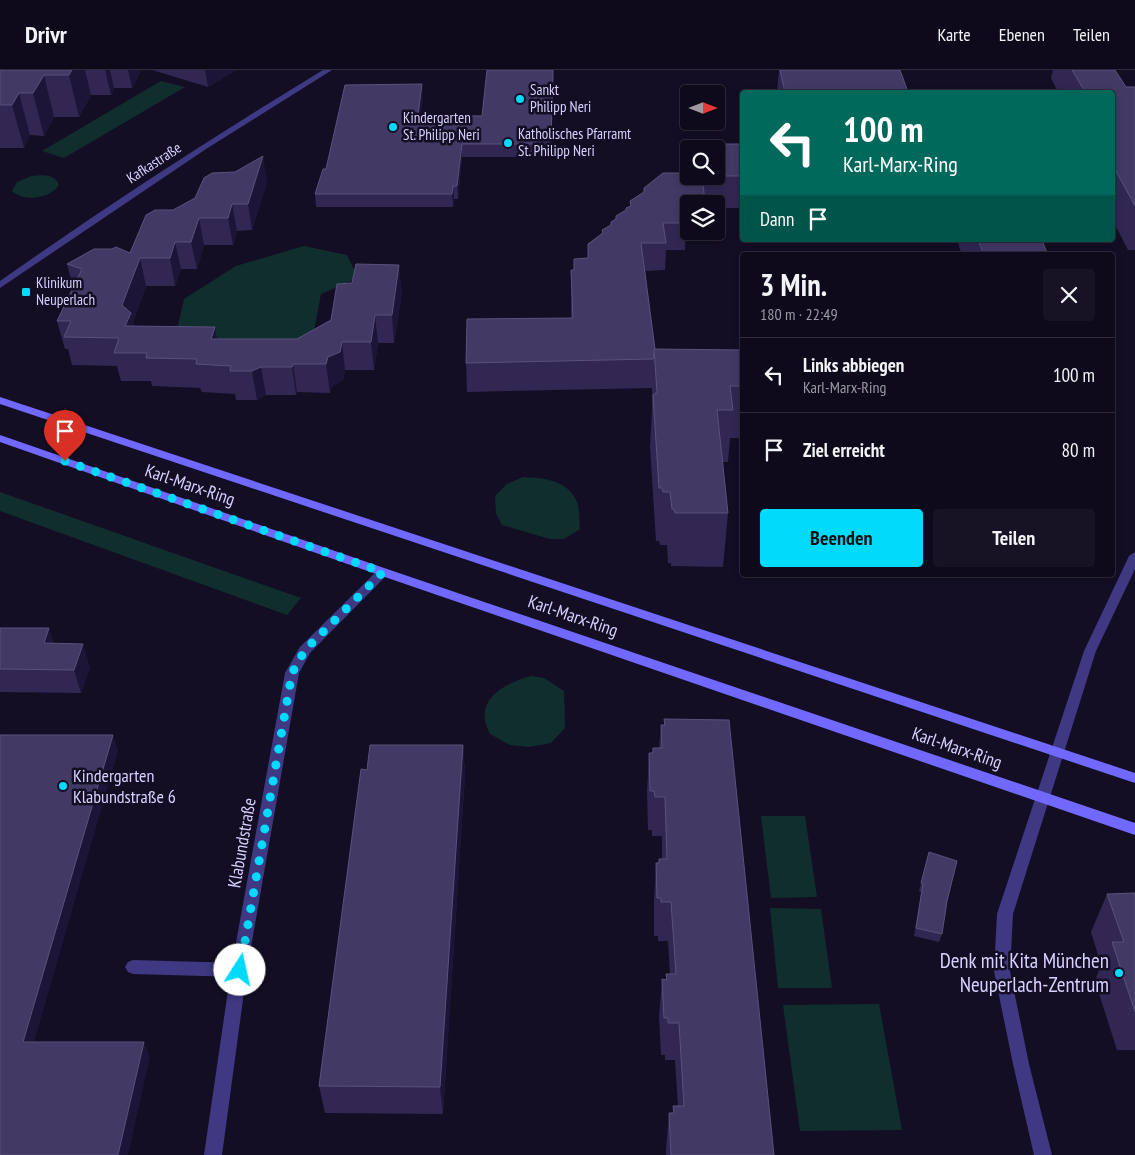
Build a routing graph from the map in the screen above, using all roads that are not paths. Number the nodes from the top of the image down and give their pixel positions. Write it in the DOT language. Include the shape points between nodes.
graph roads {
  1 [pos="328,70"];
  2 [pos="0,285"];
  3 [pos="0,400"];
  4 [pos="0,438"];
  5 [pos="1135,556"];
  6 [pos="383,572"];
  7 [pos="1057,752"];
  8 [pos="1135,778"];
  9 [pos="1042,797"];
  10 [pos="1135,829"];
  11 [pos="133,967"];
  12 [pos="240,970"];
  13 [pos="213,1155"];
  14 [pos="1043,1155"];
  1 -- 2 [label="street, Kafkastraße" via="106,211"];
  3 -- 7 [label="main road, Karl-Marx-Ring"];
  4 -- 6 [label="main road, Karl-Marx-Ring"];
  5 -- 7 [label="street" via="1090,651"];
  6 -- 9 [label="main road, Karl-Marx-Ring"];
  6 -- 12 [label="street, Klabundstraße" via="305,650 292,673"];
  7 -- 8 [label="main road, Karl-Marx-Ring"];
  7 -- 9 [label="street"];
  9 -- 10 [label="main road, Karl-Marx-Ring"];
  9 -- 14 [label="street" via="1005,914 1002,971"];
  11 -- 12 [label="street"];
  12 -- 13 [label="street, Klabundstraße"];
}
